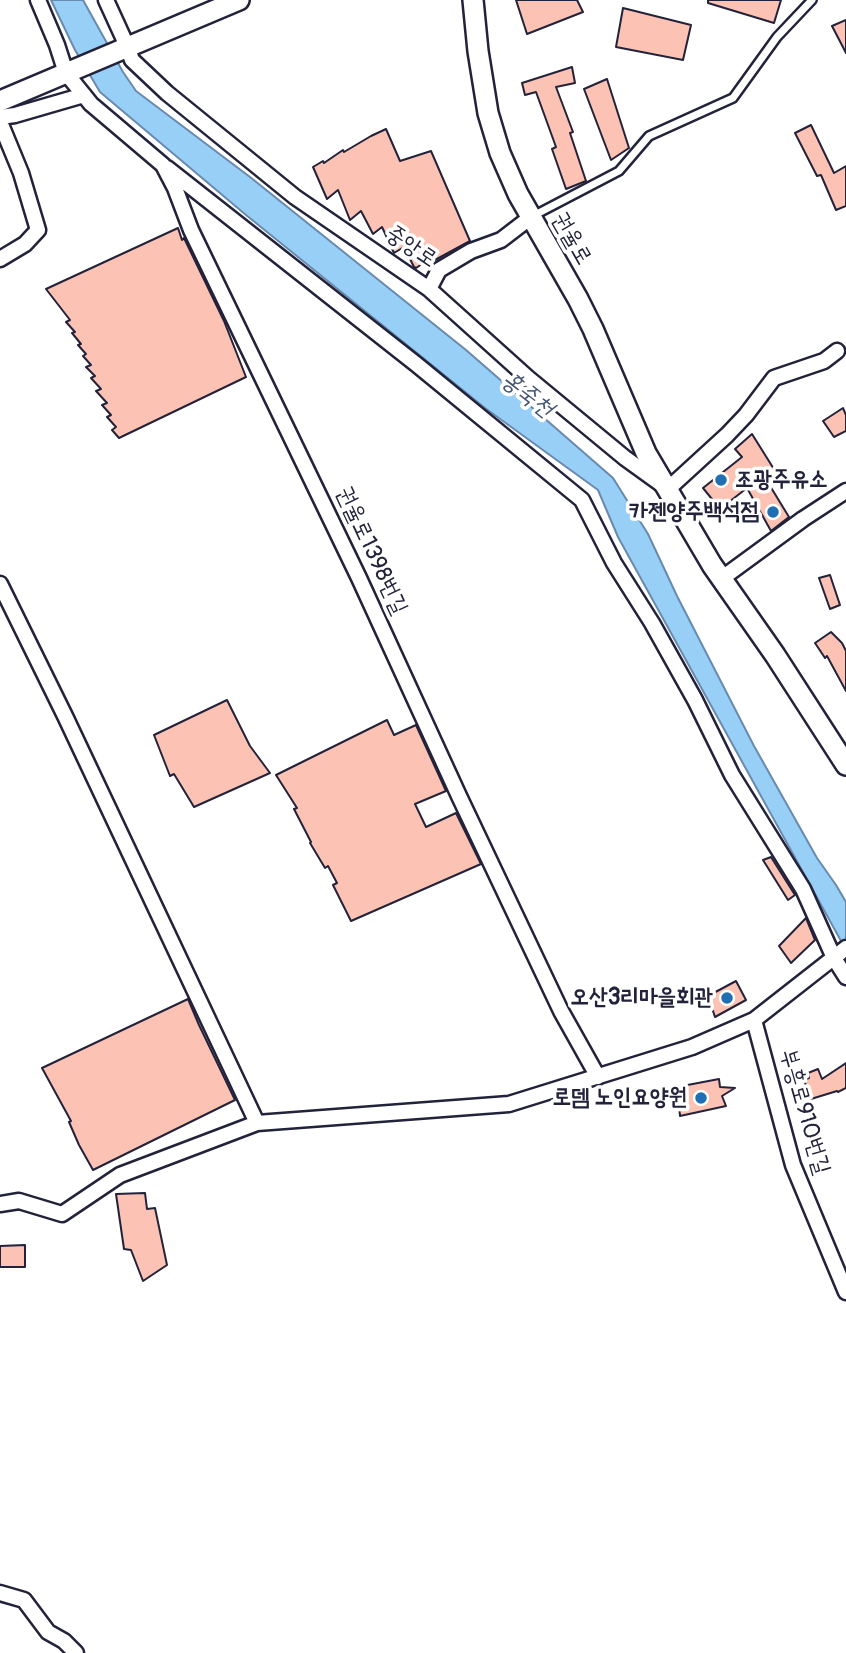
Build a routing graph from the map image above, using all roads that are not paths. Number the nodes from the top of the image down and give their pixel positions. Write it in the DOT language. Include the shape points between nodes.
graph roads {
  1 [pos="38,0"];
  2 [pos="106,0"];
  3 [pos="239,0"];
  4 [pos="812,0"];
  5 [pos="471,5"];
  6 [pos="123,49"];
  7 [pos="71,71"];
  8 [pos="84,95"];
  9 [pos="0,101"];
  10 [pos="0,119"];
  11 [pos="163,165"];
  12 [pos="531,217"];
  13 [pos="0,259"];
  14 [pos="429,289"];
  15 [pos="841,348"];
  16 [pos="668,489"];
  17 [pos="846,492"];
  18 [pos="721,579"];
  19 [pos="0,584"];
  20 [pos="846,765"];
  21 [pos="840,953"];
  22 [pos="846,977"];
  23 [pos="754,1020"];
  24 [pos="598,1077"];
  25 [pos="257,1123"];
  26 [pos="0,1204"];
  27 [pos="846,1292"];
  28 [pos="0,1593"];
  29 [pos="76,1653"];
  1 -- 7 [label="street"];
  2 -- 6 [label="street, 중앙로"];
  3 -- 6 [label="main road"];
  4 -- 12 [label="lane" via="777,37 733,98 649,136 619,172"];
  5 -- 12 [label="main road, 권율로" via="488,113 500,153"];
  6 -- 7 [label="main road"];
  6 -- 14 [label="street, 중앙로" via="167,93 295,197"];
  7 -- 8 [label="street, 권율로1398번길"];
  7 -- 9 [label="main road"];
  8 -- 10 [label="street"];
  8 -- 11 [label="street, 권율로1398번길"];
  10 -- 13 [label="street" via="38,230"];
  11 -- 21 [label="street" via="582,500 732,775"];
  11 -- 24 [label="street, 권율로1398번길" via="538,963"];
  12 -- 14 [label="street" via="501,240 439,270"];
  12 -- 16 [label="main road, 권율로" via="583,309 646,453"];
  14 -- 16 [label="street, 중앙로" via="528,378"];
  15 -- 16 [label="street" via="824,361 774,378 727,435"];
  16 -- 18 [label="main road, 권율로"];
  17 -- 18 [label="street"];
  18 -- 20 [label="main road, 권율로"];
  19 -- 25 [label="street"];
  21 -- 22 [label="street"];
  21 -- 23 [label="street"];
  23 -- 24 [label="street" via="692,1047"];
  23 -- 27 [label="street, 부흥로910번길" via="793,1165"];
  24 -- 25 [label="street" via="509,1104"];
  25 -- 26 [label="street" via="120,1175 62,1214 19,1201"];
  28 -- 29 [label="street" via="24,1600 48,1632"];
}
